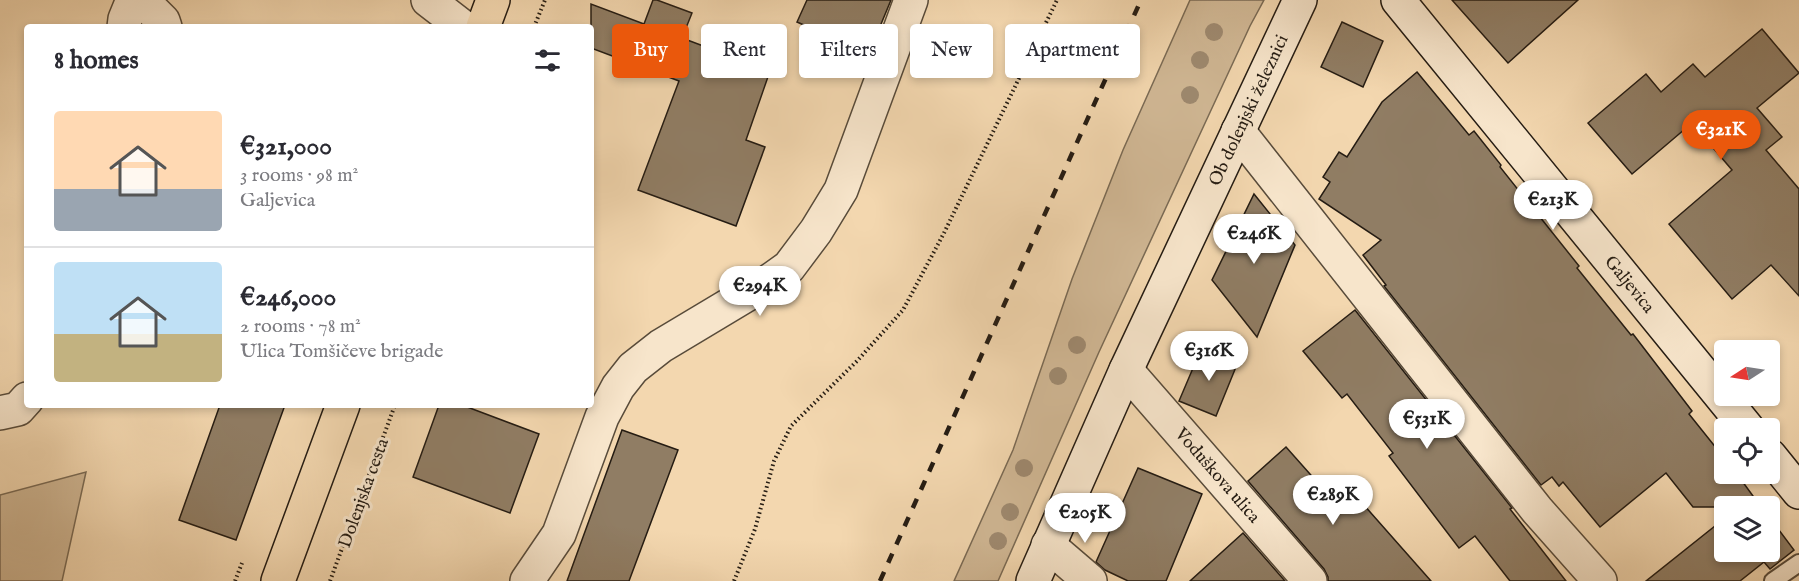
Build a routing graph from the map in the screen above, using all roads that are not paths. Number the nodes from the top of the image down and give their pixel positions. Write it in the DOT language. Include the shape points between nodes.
graph roads {
  1 [pos="428,0"];
  2 [pos="493,0"];
  3 [pos="911,0"];
  4 [pos="1300,0"];
  5 [pos="1398,0"];
  6 [pos="124,24"];
  7 [pos="164,24"];
  8 [pos="459,24"];
  9 [pos="484,24"];
  10 [pos="1238,131"];
  11 [pos="1126,370"];
  12 [pos="24,402"];
  13 [pos="342,408"];
  14 [pos="0,413"];
  15 [pos="1739,418"];
  16 [pos="1780,468"];
  17 [pos="1799,492"];
  18 [pos="1048,545"];
  19 [pos="1799,563"];
  20 [pos="278,581"];
  21 [pos="527,581"];
  22 [pos="1033,581"];
  23 [pos="1090,581"];
  24 [pos="1310,581"];
  25 [pos="1600,581"];
  26 [pos="1773,581"];
  1 -- 8 [label="street"];
  2 -- 9 [label="main road"];
  3 -- 21 [label="street" via="841,190 816,231 789,267 633,368 602,417 559,534"];
  4 -- 10 [label="street, Ob dolenjski železnici"];
  5 -- 15 [label="street, Galjevica"];
  6 -- 7 [label="street" via="132,2 145,3"];
  10 -- 11 [label="street, Ob dolenjski železnici"];
  10 -- 25 [label="street" via="1537,510"];
  11 -- 18 [label="street, Ob dolenjski železnici"];
  11 -- 24 [label="street, Voduškova ulica"];
  12 -- 14 [label="street" via="18,409"];
  13 -- 20 [label="main road"];
  16 -- 17 [label="street"];
  18 -- 22 [label="street, Ob dolenjski železnici"];
  18 -- 23 [label="street"];
  19 -- 26 [label="lane"];
}
